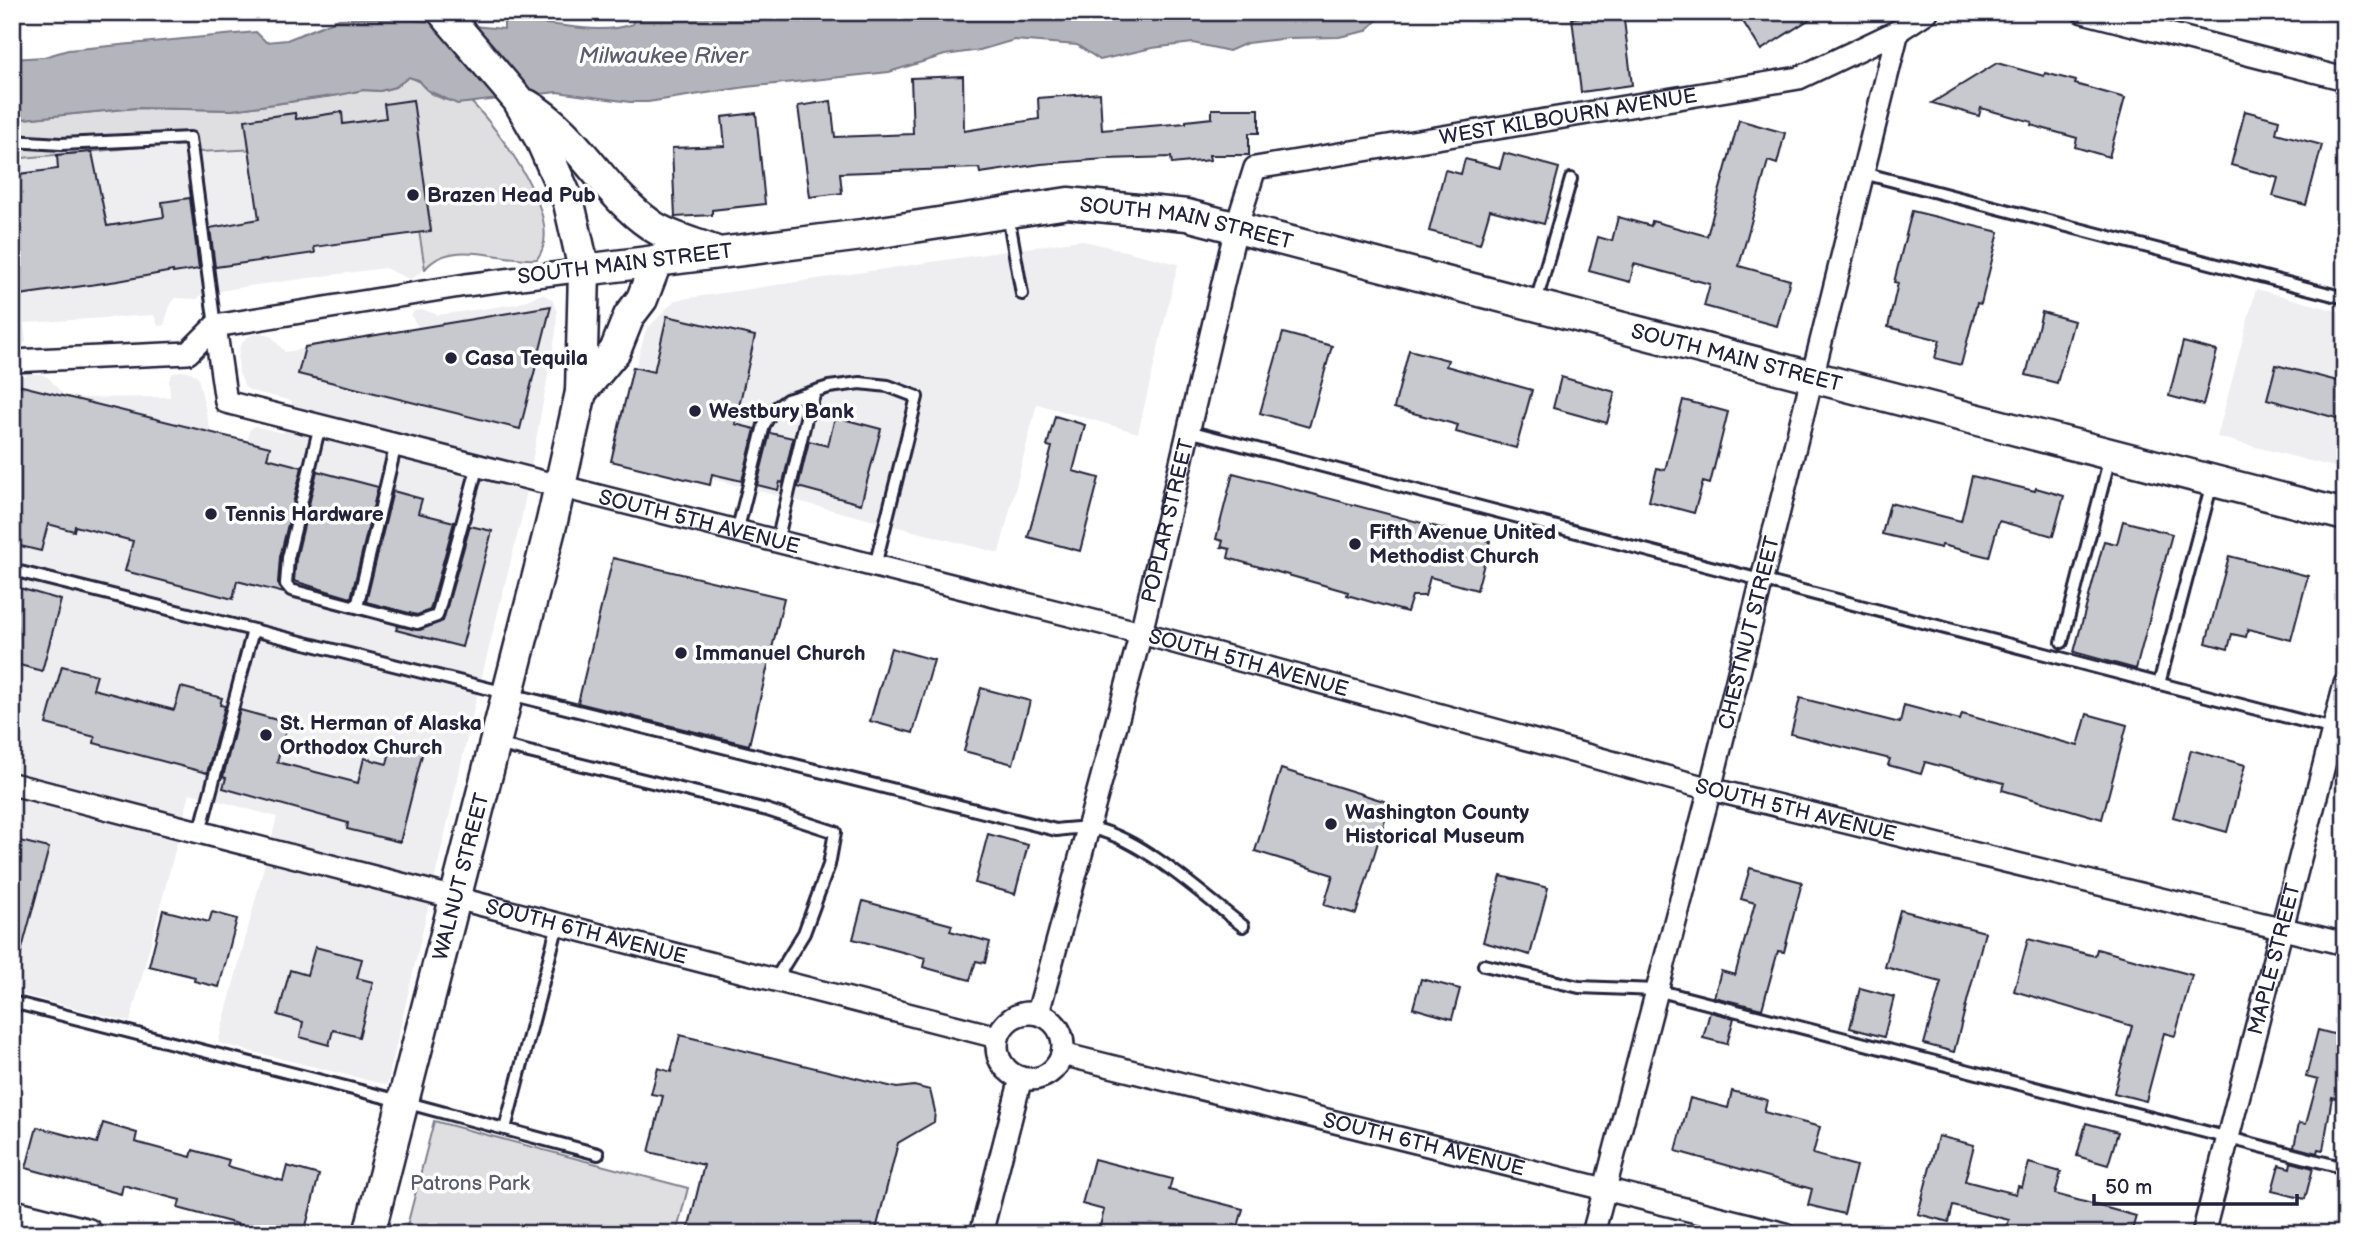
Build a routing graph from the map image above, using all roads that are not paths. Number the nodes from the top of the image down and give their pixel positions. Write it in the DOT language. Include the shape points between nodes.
graph roads {
  1 [pos="1927,12"];
  2 [pos="2083,12"];
  3 [pos="443,13"];
  4 [pos="1898,32"];
  5 [pos="2345,79"];
  6 [pos="518,100"];
  7 [pos="12,141"];
  8 [pos="1863,173"];
  9 [pos="1571,179"];
  10 [pos="1007,212"];
  11 [pos="1236,228"];
  12 [pos="718,252"];
  13 [pos="657,260"];
  14 [pos="584,270"];
  15 [pos="1023,294"];
  16 [pos="2345,299"];
  17 [pos="1535,305"];
  18 [pos="215,326"];
  19 [pos="12,361"];
  20 [pos="1811,377"];
  21 [pos="581,392"];
  22 [pos="815,393"];
  23 [pos="320,425"];
  24 [pos="1188,431"];
  25 [pos="396,444"];
  26 [pos="2111,454"];
  27 [pos="478,464"];
  28 [pos="2212,481"];
  29 [pos="560,488"];
  30 [pos="2345,515"];
  31 [pos="737,532"];
  32 [pos="777,542"];
  33 [pos="875,566"];
  34 [pos="12,570"];
  35 [pos="1761,580"];
  36 [pos="357,607"];
  37 [pos="253,629"];
  38 [pos="1141,633"];
  39 [pos="2062,642"];
  40 [pos="2159,684"];
  41 [pos="2345,684"];
  42 [pos="509,694"];
  43 [pos="2339,730"];
  44 [pos="496,744"];
  45 [pos="12,783"];
  46 [pos="1710,789"];
  47 [pos="1087,828"];
  48 [pos="200,832"];
  49 [pos="457,898"];
  50 [pos="558,924"];
  51 [pos="1243,926"];
  52 [pos="2282,928"];
  53 [pos="2345,944"];
  54 [pos="1484,965"];
  55 [pos="775,980"];
  56 [pos="1656,990"];
  57 [pos="12,1002"];
  58 [pos="1038,1013"];
  59 [pos="997,1037"];
  60 [pos="1062,1054"];
  61 [pos="1021,1078"];
  62 [pos="404,1102"];
  63 [pos="505,1129"];
  64 [pos="2227,1139"];
  65 [pos="598,1154"];
  66 [pos="2345,1168"];
  67 [pos="1604,1189"];
  68 [pos="12,1215"];
  69 [pos="87,1234"];
  70 [pos="369,1234"];
  71 [pos="981,1234"];
  72 [pos="1593,1234"];
  73 [pos="1785,1234"];
  74 [pos="2203,1234"];
  1 -- 4 [label="street, WEST KILBOURN AVENUE"];
  2 -- 5 [label="street"];
  3 -- 6 [label="main road"];
  4 -- 8 [label="street, CHESTNUT STREET"];
  4 -- 11 [label="street, WEST KILBOURN AVENUE" via="1799,78 1255,168"];
  6 -- 12 [label="main road" via="548,117 620,200 652,227"];
  6 -- 14 [label="main road, WALNUT STREET" via="569,203"];
  7 -- 18 [label="lane" via="61,144 190,138"];
  8 -- 16 [label="lane"];
  8 -- 20 [label="street, CHESTNUT STREET"];
  9 -- 17 [label="lane"];
  10 -- 11 [label="main road, SOUTH MAIN STREET" via="1068,202 1187,215"];
  10 -- 12 [label="main road, SOUTH MAIN STREET"];
  10 -- 15 [label="lane"];
  11 -- 17 [label="main road, SOUTH MAIN STREET"];
  11 -- 24 [label="street, POPLAR STREET"];
  12 -- 13 [label="main road, SOUTH MAIN STREET"];
  13 -- 14 [label="main road, SOUTH MAIN STREET"];
  13 -- 21 [label="main road" via="615,351"];
  14 -- 18 [label="street, SOUTH MAIN STREET"];
  14 -- 21 [label="main road, WALNUT STREET"];
  17 -- 20 [label="main road, SOUTH MAIN STREET"];
  18 -- 19 [label="street" via="188,354"];
  18 -- 23 [label="street, SOUTH 5TH AVENUE" via="226,402"];
  20 -- 26 [label="main road, SOUTH MAIN STREET"];
  20 -- 35 [label="street, CHESTNUT STREET"];
  21 -- 29 [label="main road, WALNUT STREET"];
  22 -- 31 [label="lane" via="787,400 773,410 764,425"];
  22 -- 32 [label="lane"];
  22 -- 33 [label="lane" via="860,383 888,386 917,397"];
  23 -- 25 [label="street, SOUTH 5TH AVENUE"];
  23 -- 36 [label="lane" via="286,584 291,590"];
  24 -- 35 [label="lane"];
  24 -- 38 [label="street, POPLAR STREET"];
  25 -- 27 [label="street, SOUTH 5TH AVENUE"];
  25 -- 36 [label="lane"];
  26 -- 28 [label="main road, SOUTH MAIN STREET"];
  26 -- 39 [label="lane"];
  27 -- 29 [label="street, SOUTH 5TH AVENUE"];
  27 -- 36 [label="lane" via="437,616 417,623"];
  28 -- 30 [label="main road, SOUTH MAIN STREET"];
  28 -- 40 [label="lane"];
  29 -- 31 [label="street, SOUTH 5TH AVENUE"];
  29 -- 42 [label="main road, WALNUT STREET"];
  31 -- 32 [label="street, SOUTH 5TH AVENUE"];
  32 -- 33 [label="street, SOUTH 5TH AVENUE"];
  33 -- 38 [label="street, SOUTH 5TH AVENUE"];
  34 -- 37 [label="lane"];
  35 -- 40 [label="lane"];
  35 -- 46 [label="street, CHESTNUT STREET"];
  37 -- 42 [label="lane"];
  37 -- 48 [label="lane"];
  38 -- 46 [label="street, SOUTH 5TH AVENUE"];
  38 -- 47 [label="street, POPLAR STREET"];
  40 -- 43 [label="lane"];
  41 -- 43 [label="street, MAPLE STREET"];
  42 -- 44 [label="main road, WALNUT STREET"];
  42 -- 47 [label="lane" via="1056,830"];
  43 -- 52 [label="street, MAPLE STREET"];
  44 -- 49 [label="main road, WALNUT STREET"];
  44 -- 55 [label="lane" via="766,810 835,832 829,865 804,933"];
  45 -- 48 [label="street, SOUTH 6TH AVENUE"];
  46 -- 52 [label="street, SOUTH 5TH AVENUE"];
  46 -- 56 [label="street, CHESTNUT STREET"];
  47 -- 51 [label="lane" via="1140,848"];
  47 -- 58 [label="street, POPLAR STREET"];
  48 -- 49 [label="street, SOUTH 6TH AVENUE"];
  49 -- 50 [label="street, SOUTH 6TH AVENUE"];
  49 -- 62 [label="main road, WALNUT STREET"];
  50 -- 55 [label="street, SOUTH 6TH AVENUE"];
  50 -- 63 [label="lane"];
  52 -- 53 [label="street, SOUTH 5TH AVENUE"];
  52 -- 64 [label="street, MAPLE STREET"];
  54 -- 56 [label="lane" via="1579,987"];
  55 -- 59 [label="street, SOUTH 6TH AVENUE"];
  56 -- 64 [label="lane"];
  56 -- 67 [label="street, CHESTNUT STREET"];
  57 -- 62 [label="lane"];
  58 -- 59 [label="street" via="1013,1016"];
  58 -- 60 [label="street" via="1059,1029"];
  59 -- 61 [label="street" via="1000,1063"];
  60 -- 61 [label="street" via="1046,1075"];
  60 -- 67 [label="street, SOUTH 6TH AVENUE"];
  61 -- 71 [label="street"];
  62 -- 63 [label="lane"];
  62 -- 70 [label="main road, WALNUT STREET"];
  63 -- 65 [label="lane"];
  64 -- 66 [label="lane"];
  64 -- 74 [label="street, MAPLE STREET"];
  67 -- 72 [label="street, CHESTNUT STREET"];
  67 -- 73 [label="street, SOUTH 6TH AVENUE"];
  68 -- 69 [label="main road"];
}
